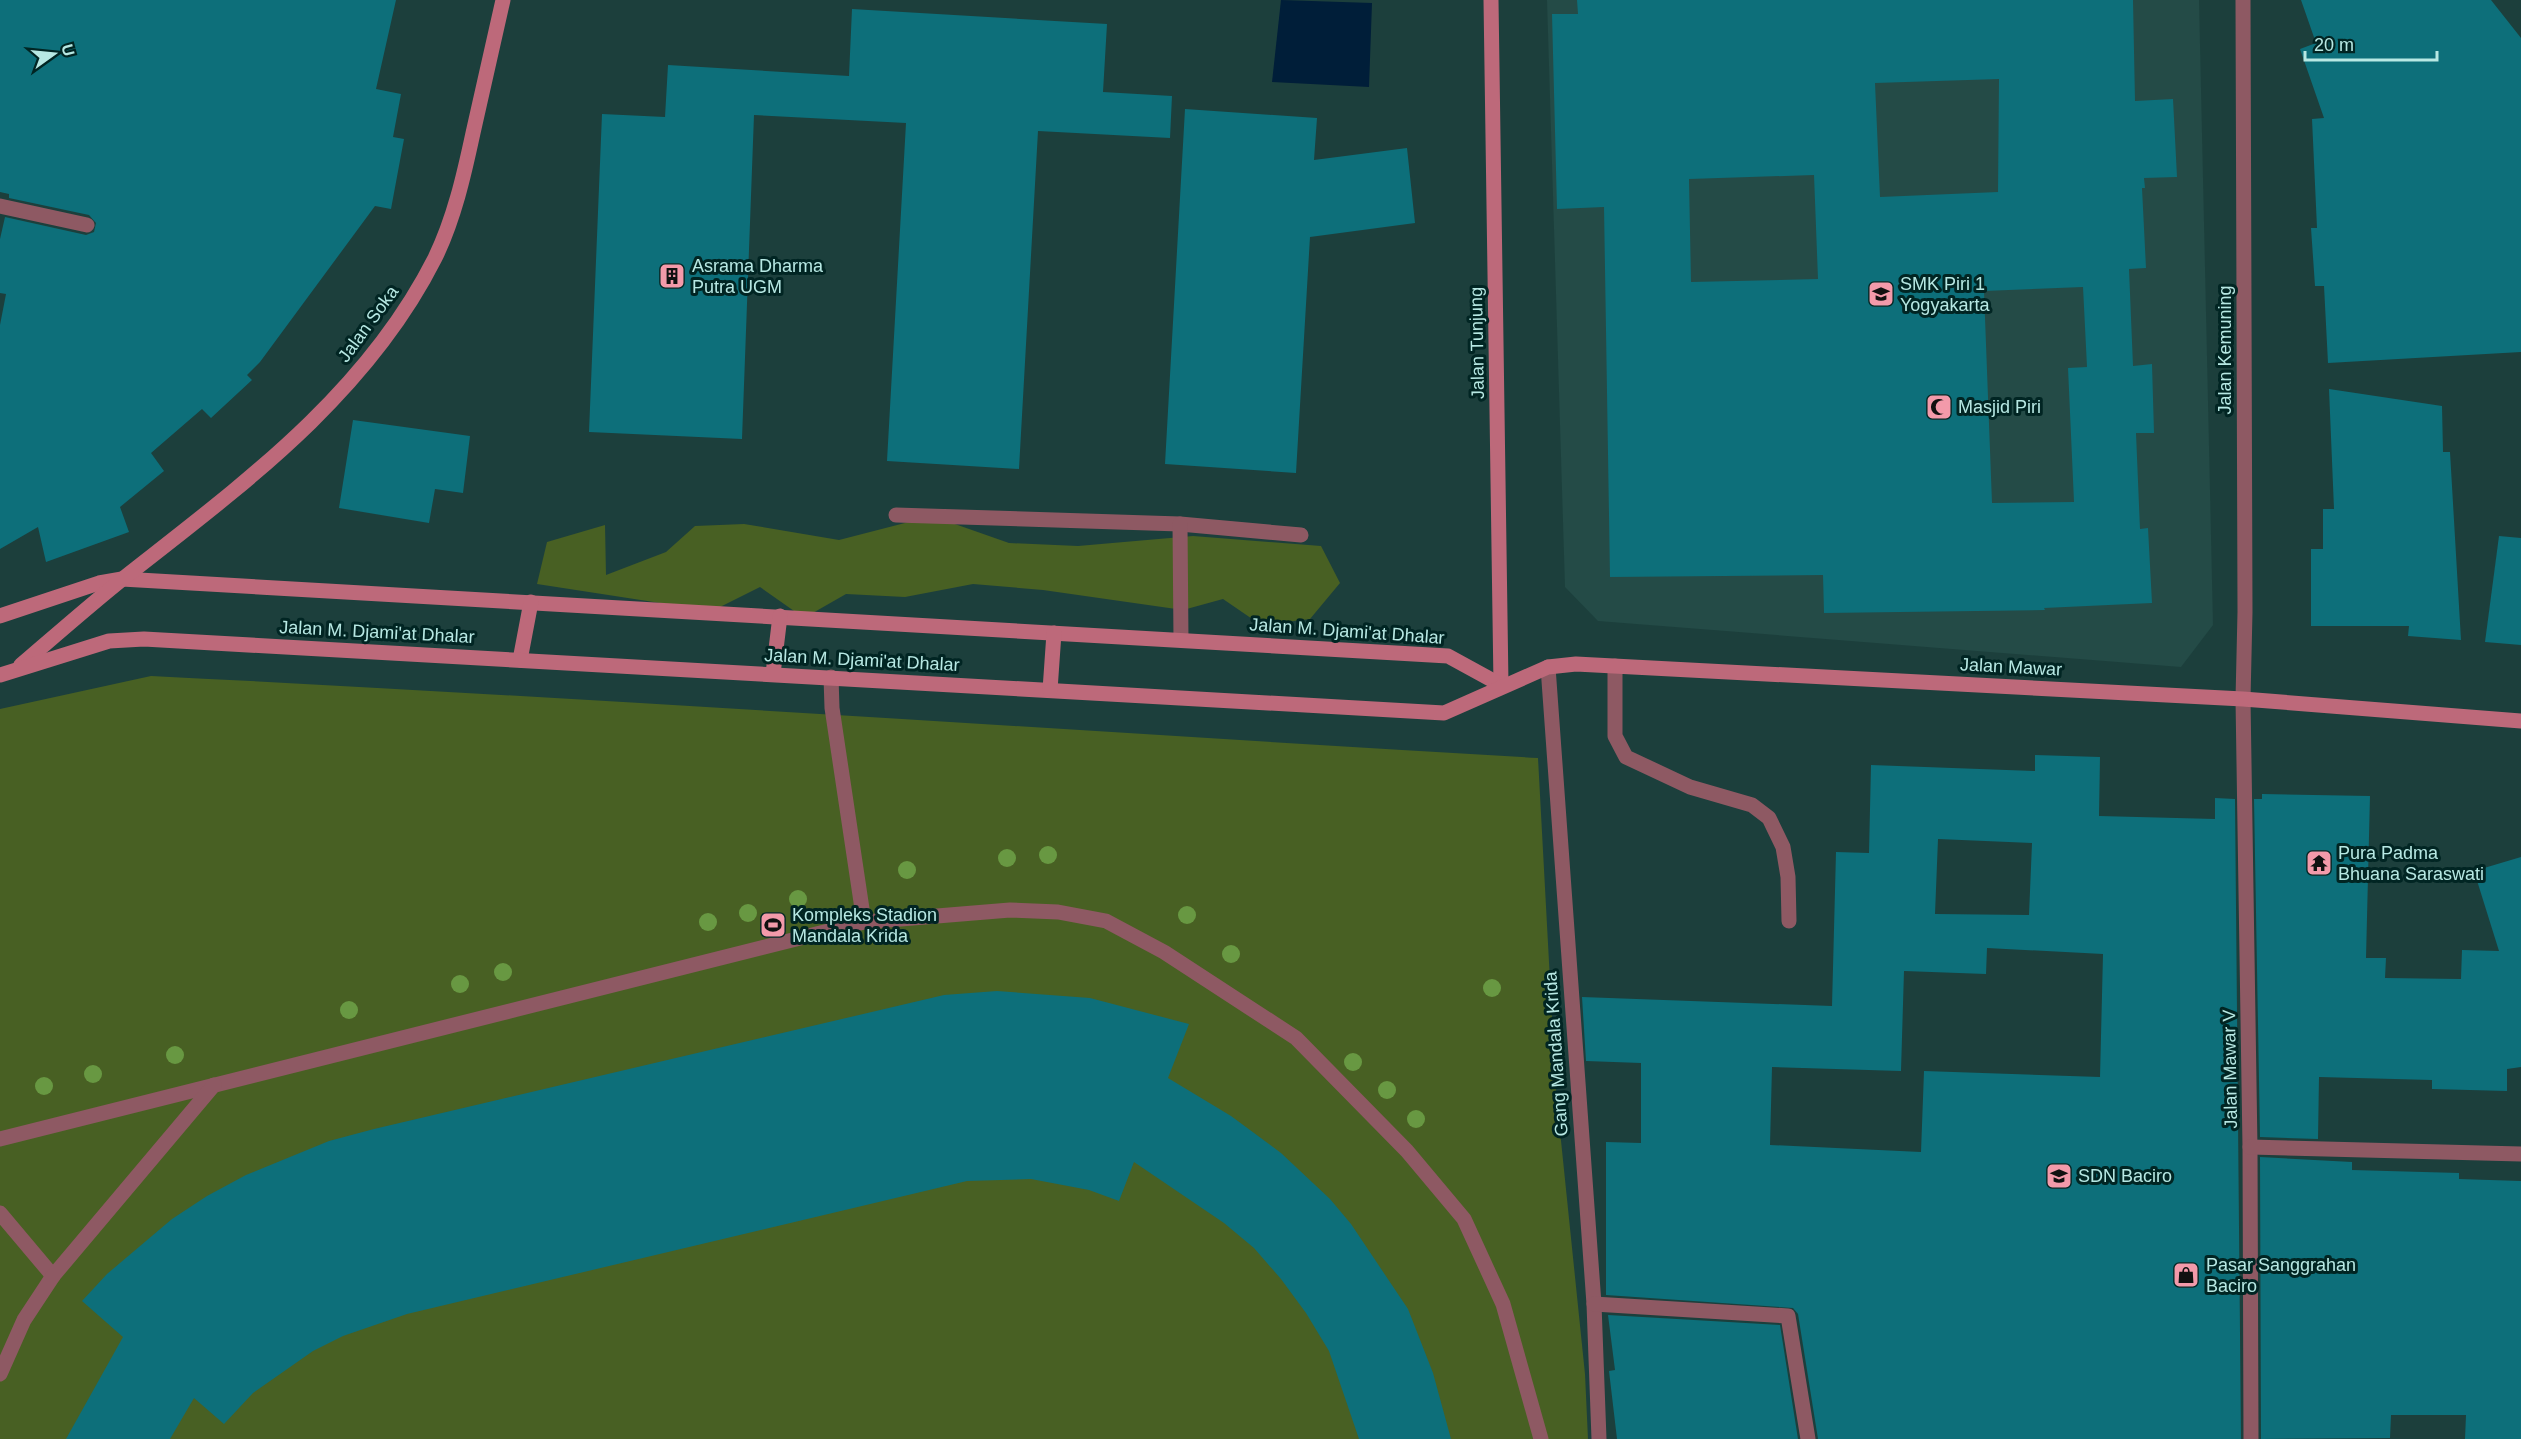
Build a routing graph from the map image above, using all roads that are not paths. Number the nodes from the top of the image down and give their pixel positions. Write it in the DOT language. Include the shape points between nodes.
graph roads {
  1 [pos="503,0"];
  2 [pos="1491,0"];
  3 [pos="2243,0"];
  4 [pos="0,206"];
  5 [pos="87,225"];
  6 [pos="896,515"];
  7 [pos="1180,524"];
  8 [pos="1301,535"];
  9 [pos="122,579"];
  10 [pos="531,602"];
  11 [pos="0,616"];
  12 [pos="780,616"];
  13 [pos="1054,633"];
  14 [pos="1181,640"];
  15 [pos="520,660"];
  16 [pos="1548,666"];
  17 [pos="1615,666"];
  18 [pos="8,672"];
  19 [pos="773,674"];
  20 [pos="831,677"];
  21 [pos="1501,685"];
  22 [pos="1050,690"];
  23 [pos="2243,699"];
  24 [pos="2521,721"];
  25 [pos="1789,921"];
  26 [pos="864,922"];
  27 [pos="214,1085"];
  28 [pos="0,1139"];
  29 [pos="2250,1147"];
  30 [pos="2521,1154"];
  31 [pos="0,1213"];
  32 [pos="53,1276"];
  33 [pos="1594,1304"];
  34 [pos="0,1374"];
  35 [pos="1541,1439"];
  36 [pos="1599,1439"];
  37 [pos="1808,1439"];
  38 [pos="2251,1439"];
  1 -- 9 [label="street, Jalan Soka" via="452,216 435,257 389,334 340,392 264,467"];
  2 -- 21 [label="street, Jalan Tunjung"];
  3 -- 23 [label="street, Jalan Kemuning"];
  4 -- 5 [label="street"];
  6 -- 7 [label="street"];
  7 -- 8 [label="street"];
  7 -- 14 [label="street"];
  9 -- 10 [label="street, Jalan M. Djami'at Dhalar"];
  9 -- 11 [label="street, Jalan M. Djami'at Dhalar"];
  9 -- 18 [label="street, Jalan Soka"];
  10 -- 12 [label="street, Jalan M. Djami'at Dhalar"];
  10 -- 15 [label="street"];
  12 -- 13 [label="street, Jalan M. Djami'at Dhalar"];
  12 -- 19 [label="street"];
  13 -- 14 [label="street, Jalan M. Djami'at Dhalar"];
  13 -- 22 [label="street"];
  14 -- 21 [label="street, Jalan M. Djami'at Dhalar" via="1448,656"];
  15 -- 18 [label="street, Jalan M. Djami'at Dhalar" via="125,639 92,645"];
  15 -- 19 [label="street, Jalan M. Djami'at Dhalar"];
  16 -- 17 [label="street, Jalan Mawar"];
  16 -- 21 [label="street, Jalan Mawar"];
  16 -- 33 [label="street, Gang Mandala Krida"];
  17 -- 23 [label="street, Jalan Mawar"];
  17 -- 25 [label="street" via="1615,736 1626,757 1690,787 1752,805 1769,818 1785,857"];
  19 -- 20 [label="street, Jalan M. Djami'at Dhalar"];
  20 -- 22 [label="street, Jalan M. Djami'at Dhalar"];
  20 -- 26 [label="street" via="832,708"];
  21 -- 22 [label="street, Jalan M. Djami'at Dhalar" via="1444,712"];
  23 -- 24 [label="street, Jalan Mawar"];
  23 -- 29 [label="street, Jalan Mawar V"];
  26 -- 27 [label="street"];
  26 -- 35 [label="street" via="1010,910 1058,912 1106,921 1164,952 1296,1038 1407,1150 1464,1219 1503,1304"];
  27 -- 28 [label="street"];
  27 -- 32 [label="street"];
  29 -- 30 [label="street"];
  29 -- 38 [label="street, Jalan Mawar V"];
  31 -- 32 [label="street"];
  32 -- 34 [label="street" via="24,1320"];
  33 -- 36 [label="street, Gang Mandala Krida"];
  33 -- 37 [label="street" via="1788,1316"];
}
